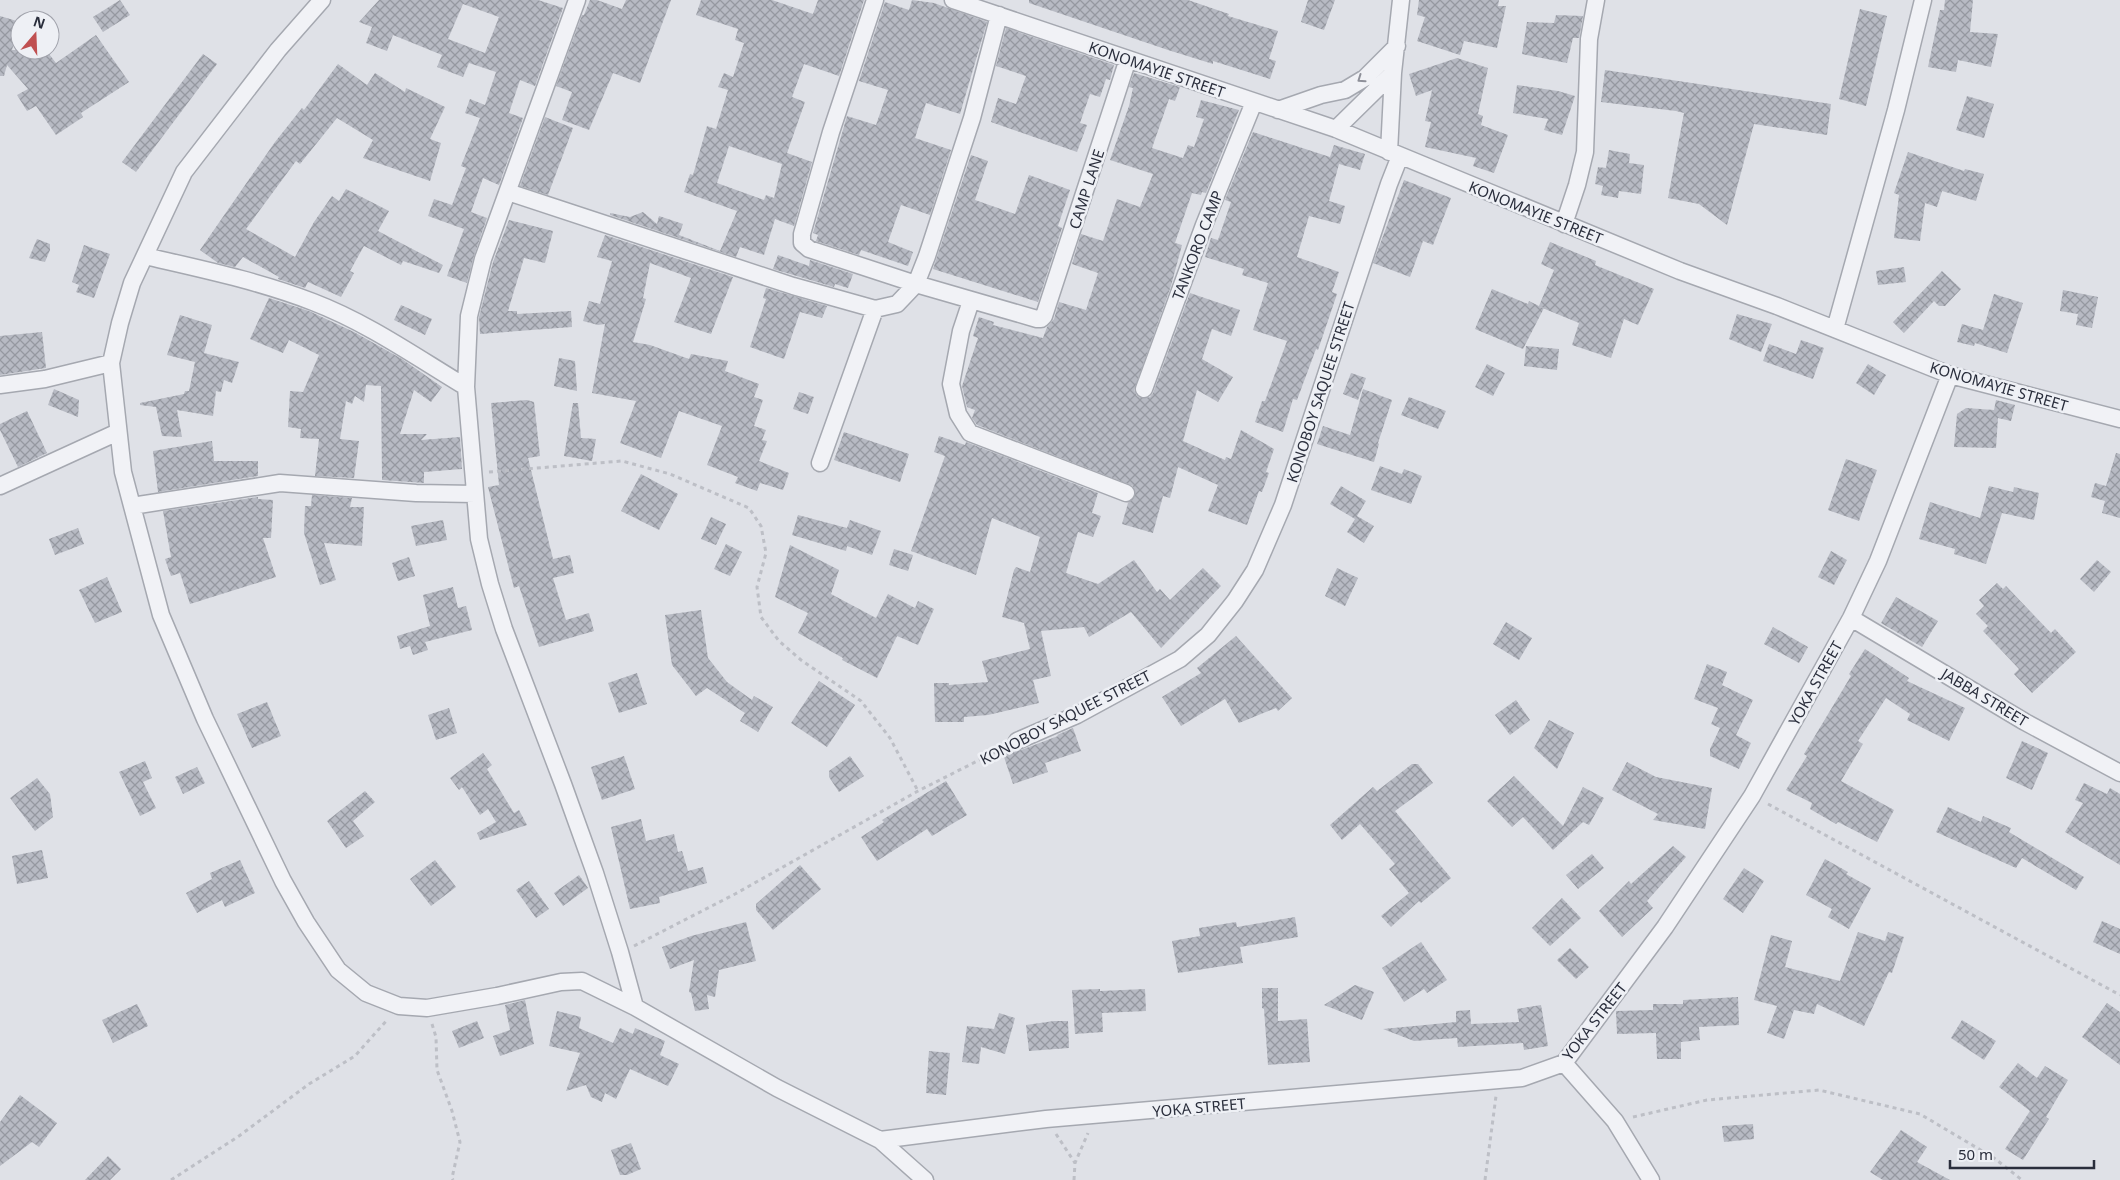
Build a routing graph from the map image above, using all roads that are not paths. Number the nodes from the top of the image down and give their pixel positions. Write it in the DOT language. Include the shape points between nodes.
graph roads {
  1 [pos="322,0"];
  2 [pos="577,0"];
  3 [pos="875,0"];
  4 [pos="953,0"];
  5 [pos="1401,0"];
  6 [pos="1596,0"];
  7 [pos="1923,0"];
  8 [pos="999,15"];
  9 [pos="1397,46"];
  10 [pos="1128,59"];
  11 [pos="1393,73"];
  12 [pos="1254,102"];
  13 [pos="1278,110"];
  14 [pos="1336,129"];
  15 [pos="1395,154"];
  16 [pos="508,192"];
  17 [pos="1564,224"];
  18 [pos="144,256"];
  19 [pos="916,284"];
  20 [pos="971,301"];
  21 [pos="875,309"];
  22 [pos="1835,329"];
  23 [pos="111,364"];
  24 [pos="1950,375"];
  25 [pos="0,385"];
  26 [pos="466,387"];
  27 [pos="1144,389"];
  28 [pos="2120,419"];
  29 [pos="118,432"];
  30 [pos="820,463"];
  31 [pos="0,486"];
  32 [pos="1126,493"];
  33 [pos="475,494"];
  34 [pos="132,506"];
  35 [pos="1851,618"];
  36 [pos="1017,741"];
  37 [pos="2120,773"];
  38 [pos="635,1007"];
  39 [pos="1564,1063"];
  40 [pos="880,1140"];
  41 [pos="926,1180"];
  42 [pos="1652,1180"];
  1 -- 18 [label="street" via="278,50 184,172"];
  2 -- 16 [label="street"];
  3 -- 19 [label="street" via="831,132 802,243"];
  4 -- 8 [label="street, KONOMAYIE STREET"];
  5 -- 9 [label="street, KONOBOY SAQUEE STREET"];
  6 -- 17 [label="street" via="1590,39 1585,152"];
  7 -- 22 [label="street"];
  8 -- 10 [label="street, KONOMAYIE STREET"];
  8 -- 19 [label="street" via="972,118"];
  9 -- 11 [label="street, KONOBOY SAQUEE STREET"];
  9 -- 13 [label="street, one-way" via="1365,78 1345,90"];
  10 -- 12 [label="street, KONOMAYIE STREET"];
  10 -- 20 [label="street, CAMP LANE" via="1041,319"];
  11 -- 14 [label="street"];
  11 -- 15 [label="street, KONOBOY SAQUEE STREET"];
  12 -- 13 [label="street, KONOMAYIE STREET"];
  12 -- 27 [label="street, TANKORO CAMP" via="1204,225"];
  13 -- 14 [label="street, KONOMAYIE STREET"];
  14 -- 15 [label="street, KONOMAYIE STREET"];
  15 -- 17 [label="street, KONOMAYIE STREET"];
  15 -- 36 [label="street, KONOBOY SAQUEE STREET" via="1389,184 1283,505 1255,570 1208,635 1180,659 1077,715"];
  16 -- 21 [label="street" via="793,286"];
  16 -- 26 [label="street" via="483,260 469,316"];
  17 -- 22 [label="street, KONOMAYIE STREET"];
  18 -- 23 [label="street" via="130,291"];
  18 -- 26 [label="street" via="272,287 314,302 368,327"];
  19 -- 20 [label="street"];
  19 -- 21 [label="street" via="897,304"];
  20 -- 32 [label="street" via="961,331 951,384 958,414 970,433"];
  21 -- 30 [label="street"];
  22 -- 24 [label="street, KONOMAYIE STREET"];
  23 -- 25 [label="street"];
  23 -- 29 [label="street"];
  24 -- 28 [label="street, KONOMAYIE STREET"];
  24 -- 35 [label="street, YOKA STREET" via="1878,561"];
  26 -- 33 [label="street"];
  29 -- 31 [label="street"];
  29 -- 34 [label="street" via="123,472"];
  33 -- 34 [label="street" via="280,483"];
  33 -- 38 [label="street" via="479,539 501,620 564,784"];
  34 -- 38 [label="street" via="161,615 205,719 283,881 338,970 366,993 399,1006 426,1008 561,982 582,981"];
  35 -- 37 [label="street, JABBA STREET" via="2025,722"];
  35 -- 39 [label="street, YOKA STREET" via="1752,796 1665,928"];
  38 -- 40 [label="street" via="777,1088"];
  39 -- 40 [label="street, YOKA STREET" via="1522,1078 1498,1081 1046,1119"];
  39 -- 42 [label="street" via="1615,1121"];
  40 -- 41 [label="street"];
}
